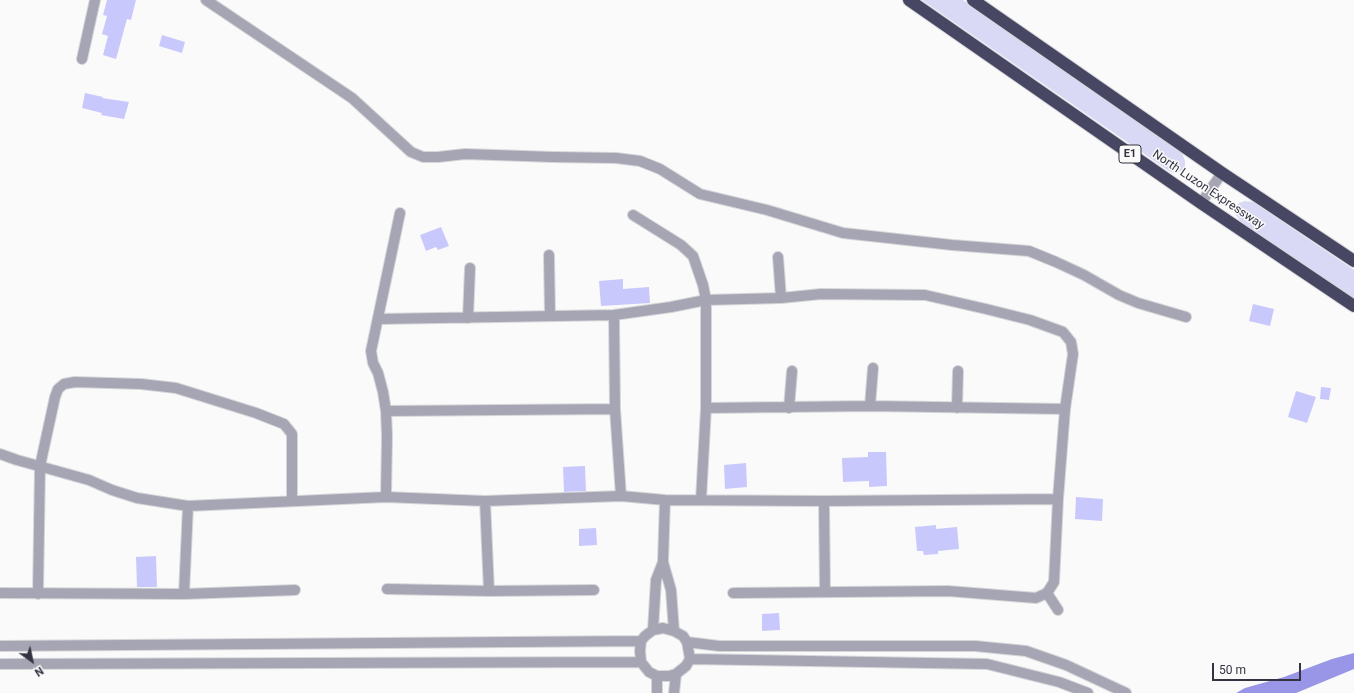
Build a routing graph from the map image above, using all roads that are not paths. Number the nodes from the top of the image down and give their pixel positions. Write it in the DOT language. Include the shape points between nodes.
graph roads {
  1 [pos="95,0"];
  2 [pos="206,0"];
  3 [pos="909,0"];
  4 [pos="974,0"];
  5 [pos="82,59"];
  6 [pos="1222,173"];
  7 [pos="1201,204"];
  8 [pos="400,213"];
  9 [pos="632,215"];
  10 [pos="549,255"];
  11 [pos="778,257"];
  12 [pos="1354,261"];
  13 [pos="470,268"];
  14 [pos="781,298"];
  15 [pos="706,300"];
  16 [pos="1354,306"];
  17 [pos="614,315"];
  18 [pos="550,316"];
  19 [pos="1186,317"];
  20 [pos="468,318"];
  21 [pos="379,319"];
  22 [pos="873,368"];
  23 [pos="792,371"];
  24 [pos="958,371"];
  25 [pos="870,406"];
  26 [pos="706,408"];
  27 [pos="789,408"];
  28 [pos="957,408"];
  29 [pos="616,409"];
  30 [pos="1065,409"];
  31 [pos="386,411"];
  32 [pos="0,454"];
  33 [pos="40,466"];
  34 [pos="621,496"];
  35 [pos="386,497"];
  36 [pos="1058,499"];
  37 [pos="665,500"];
  38 [pos="701,500"];
  39 [pos="292,501"];
  40 [pos="485,501"];
  41 [pos="824,501"];
  42 [pos="188,506"];
  43 [pos="663,562"];
  44 [pos="295,590"];
  45 [pos="387,590"];
  46 [pos="594,590"];
  47 [pos="489,591"];
  48 [pos="825,591"];
  49 [pos="0,593"];
  50 [pos="733,593"];
  51 [pos="1047,593"];
  52 [pos="38,594"];
  53 [pos="184,594"];
  54 [pos="1058,610"];
  55 [pos="653,630"];
  56 [pos="674,631"];
  57 [pos="641,641"];
  58 [pos="687,642"];
  59 [pos="0,646"];
  60 [pos="690,659"];
  61 [pos="641,662"];
  62 [pos="0,664"];
  63 [pos="676,674"];
  64 [pos="657,676"];
  65 [pos="657,693"];
  66 [pos="674,693"];
  67 [pos="1088,693"];
  68 [pos="1126,693"];
  1 -- 5 [label="street"];
  2 -- 19 [label="street" via="352,98 411,152 423,157 465,154 616,158 640,161 660,169 700,194 767,210 843,233 1029,251 1138,303"];
  3 -- 7 [label="highway, North Luzon Expressway / E1"];
  4 -- 6 [label="highway, North Luzon Expressway"];
  6 -- 7 [label="street"];
  6 -- 12 [label="highway, North Luzon Expressway"];
  7 -- 16 [label="highway, North Luzon Expressway / E1"];
  8 -- 21 [label="street"];
  9 -- 15 [label="street" via="693,256"];
  10 -- 18 [label="street"];
  11 -- 14 [label="street"];
  13 -- 20 [label="street"];
  14 -- 15 [label="street"];
  14 -- 30 [label="street" via="821,294 925,296 1030,320 1063,332 1071,342 1073,354"];
  15 -- 17 [label="street"];
  15 -- 26 [label="street"];
  17 -- 18 [label="street"];
  17 -- 29 [label="street"];
  18 -- 20 [label="street"];
  20 -- 21 [label="street"];
  21 -- 31 [label="street" via="371,351"];
  22 -- 25 [label="street"];
  23 -- 27 [label="street"];
  24 -- 28 [label="street"];
  25 -- 27 [label="street"];
  25 -- 28 [label="street"];
  26 -- 27 [label="street"];
  26 -- 38 [label="street"];
  28 -- 30 [label="street"];
  29 -- 31 [label="street"];
  29 -- 34 [label="street"];
  30 -- 36 [label="street"];
  31 -- 35 [label="street"];
  32 -- 33 [label="street"];
  33 -- 39 [label="street" via="55,397 58,389 64,384 142,384 176,388 284,424 292,434"];
  33 -- 42 [label="street" via="89,480 137,498"];
  33 -- 52 [label="street"];
  34 -- 37 [label="street"];
  34 -- 40 [label="street"];
  35 -- 39 [label="street"];
  35 -- 40 [label="street"];
  36 -- 41 [label="street"];
  36 -- 51 [label="street" via="1054,582"];
  37 -- 38 [label="street"];
  37 -- 43 [label="street"];
  38 -- 41 [label="street"];
  39 -- 42 [label="street"];
  40 -- 47 [label="street"];
  41 -- 48 [label="street"];
  42 -- 53 [label="street"];
  43 -- 55 [label="street" via="656,580"];
  43 -- 56 [label="street" via="671,590"];
  44 -- 53 [label="street"];
  45 -- 47 [label="street"];
  46 -- 47 [label="street"];
  48 -- 50 [label="street"];
  48 -- 51 [label="street" via="948,591 1036,598"];
  49 -- 52 [label="street"];
  51 -- 54 [label="street"];
  52 -- 53 [label="street"];
  55 -- 56 [label="street" via="664,628"];
  55 -- 57 [label="street"];
  56 -- 58 [label="street"];
  57 -- 59 [label="street"];
  57 -- 61 [label="street"];
  58 -- 60 [label="street"];
  58 -- 68 [label="street" via="719,646 975,646 1026,651 1066,665"];
  60 -- 63 [label="street"];
  60 -- 67 [label="street" via="987,664 1059,682"];
  61 -- 62 [label="street"];
  61 -- 64 [label="street" via="649,672"];
  63 -- 64 [label="street"];
  63 -- 66 [label="street"];
  64 -- 65 [label="street"];
}
